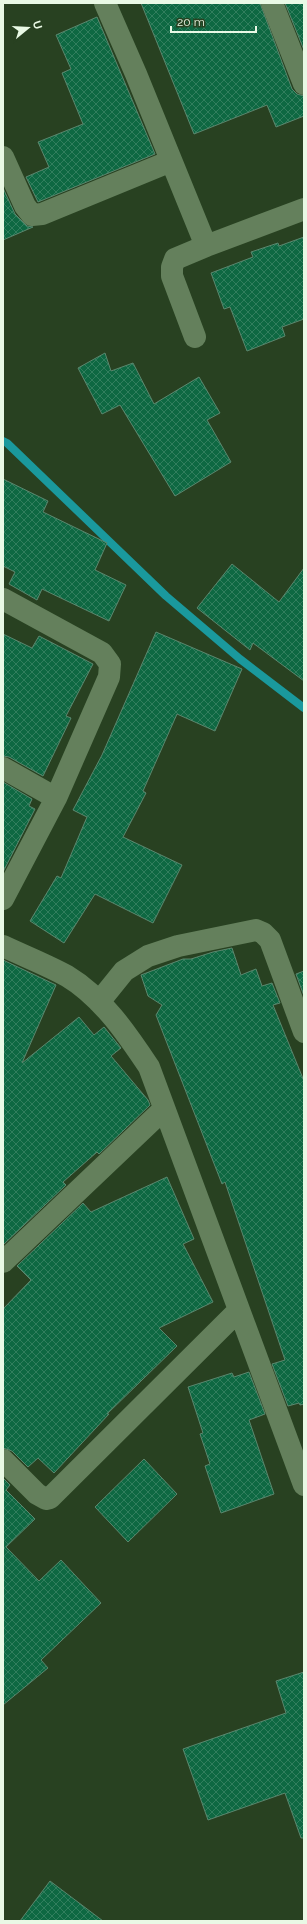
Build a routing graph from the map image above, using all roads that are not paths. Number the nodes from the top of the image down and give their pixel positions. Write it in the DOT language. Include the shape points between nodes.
graph roads {
  1 [pos="105,3"];
  2 [pos="272,3"];
  3 [pos="304,84"];
  4 [pos="3,157"];
  5 [pos="171,161"];
  6 [pos="304,210"];
  7 [pos="206,246"];
  8 [pos="195,337"];
  9 [pos="3,599"];
  10 [pos="3,768"];
  11 [pos="56,798"];
  12 [pos="3,899"];
  13 [pos="3,946"];
  14 [pos="99,1002"];
  15 [pos="304,1032"];
  16 [pos="164,1109"];
  17 [pos="3,1262"];
  18 [pos="239,1310"];
  19 [pos="3,1460"];
  20 [pos="304,1485"];
  1 -- 5 [label="street"];
  2 -- 3 [label="street"];
  4 -- 5 [label="street" via="25,206 32,215 42,214"];
  5 -- 7 [label="street"];
  6 -- 7 [label="street"];
  7 -- 8 [label="street" via="175,259 172,266 172,276"];
  9 -- 11 [label="street" via="102,653 110,664 109,677"];
  10 -- 11 [label="street"];
  11 -- 12 [label="street"];
  13 -- 14 [label="street" via="68,977"];
  14 -- 15 [label="street" via="124,971 148,956 178,946 256,930 270,940"];
  14 -- 16 [label="street" via="127,1035 149,1067"];
  16 -- 17 [label="street"];
  16 -- 18 [label="street"];
  18 -- 19 [label="street" via="50,1498 46,1499 37,1494"];
  18 -- 20 [label="street"];
}
